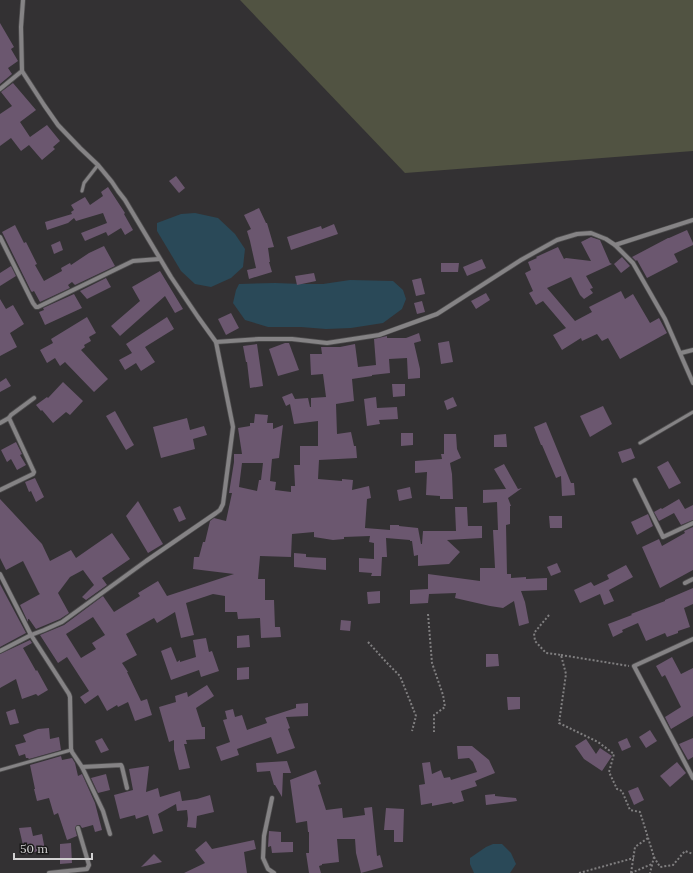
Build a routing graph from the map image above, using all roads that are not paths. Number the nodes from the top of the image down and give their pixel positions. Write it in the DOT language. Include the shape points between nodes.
graph roads {
  1 [pos="23,0"];
  2 [pos="22,71"];
  3 [pos="0,89"];
  4 [pos="98,165"];
  5 [pos="82,191"];
  6 [pos="693,220"];
  7 [pos="0,237"];
  8 [pos="615,245"];
  9 [pos="159,258"];
  10 [pos="216,342"];
  11 [pos="693,350"];
  12 [pos="681,353"];
  13 [pos="693,383"];
  14 [pos="34,398"];
  15 [pos="693,412"];
  16 [pos="10,418"];
  17 [pos="0,423"];
  18 [pos="640,443"];
  19 [pos="635,480"];
  20 [pos="0,490"];
  21 [pos="693,523"];
  22 [pos="0,574"];
  23 [pos="693,579"];
  24 [pos="685,583"];
  25 [pos="31,635"];
  26 [pos="693,639"];
  27 [pos="0,651"];
  28 [pos="71,750"];
  29 [pos="82,767"];
  30 [pos="0,770"];
  31 [pos="693,778"];
  32 [pos="127,788"];
  33 [pos="272,798"];
  34 [pos="78,828"];
  35 [pos="110,834"];
  36 [pos="49,873"];
  37 [pos="274,873"];
  1 -- 2 [label="street"];
  2 -- 3 [label="street"];
  2 -- 4 [label="street" via="58,125"];
  4 -- 5 [label="lane" via="84,182"];
  4 -- 9 [label="street" via="125,200"];
  6 -- 8 [label="street"];
  7 -- 9 [label="street" via="36,307 133,261"];
  8 -- 10 [label="street" via="591,233 576,234 557,240 437,314 379,335 327,343 292,339"];
  8 -- 12 [label="street" via="634,263"];
  9 -- 10 [label="street"];
  10 -- 25 [label="street" via="233,427 223,504 220,510 62,622"];
  11 -- 12 [label="street"];
  12 -- 13 [label="street"];
  14 -- 16 [label="street"];
  15 -- 18 [label="lane"];
  16 -- 17 [label="street"];
  16 -- 20 [label="street" via="34,472"];
  19 -- 21 [label="street" via="663,537"];
  22 -- 25 [label="street"];
  23 -- 24 [label="street"];
  25 -- 27 [label="street"];
  25 -- 28 [label="street" via="69,694"];
  26 -- 31 [label="street" via="634,666"];
  28 -- 29 [label="street"];
  28 -- 30 [label="lane"];
  29 -- 32 [label="street" via="121,765"];
  29 -- 35 [label="street" via="103,811"];
  33 -- 37 [label="street" via="264,836 263,858 268,869"];
  34 -- 36 [label="street" via="88,867"];
}
